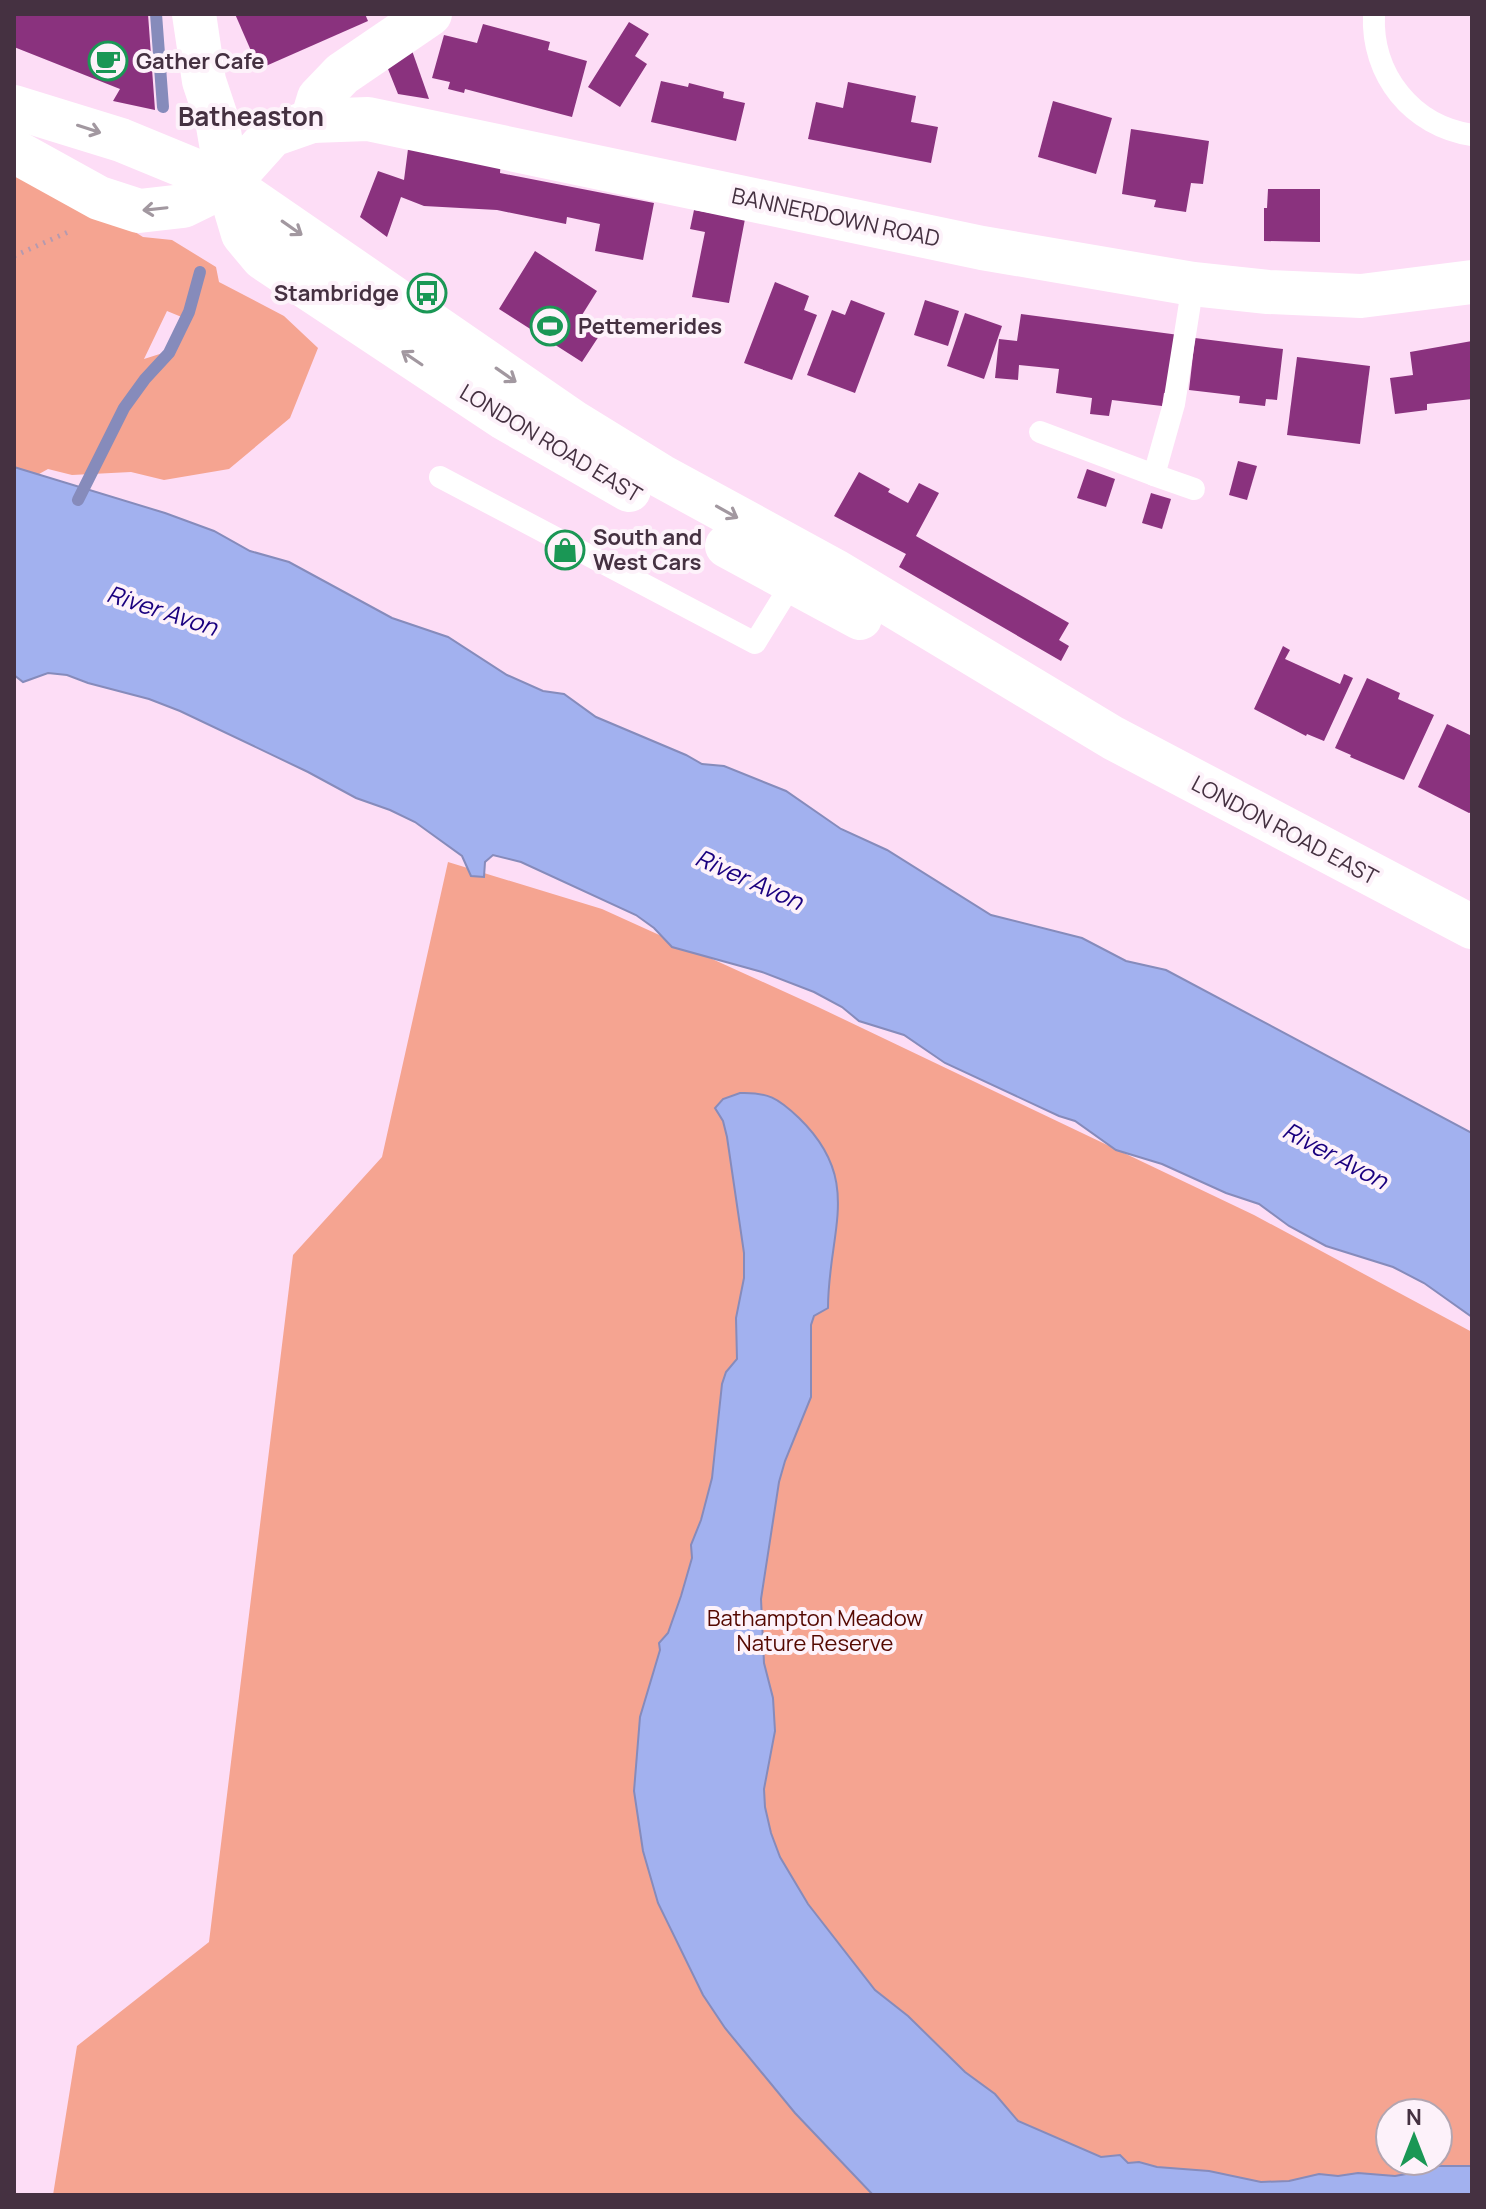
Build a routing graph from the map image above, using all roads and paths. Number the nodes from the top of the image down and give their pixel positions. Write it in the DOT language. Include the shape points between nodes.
graph roads {
  1 [pos="194,14"];
  2 [pos="430,14"];
  3 [pos="1374,14"];
  4 [pos="14,107"];
  5 [pos="312,121"];
  6 [pos="1472,135"];
  7 [pos="14,151"];
  8 [pos="228,184"];
  9 [pos="1472,282"];
  10 [pos="1193,284"];
  11 [pos="1040,432"];
  12 [pos="1154,475"];
  13 [pos="440,477"];
  14 [pos="1194,489"];
  15 [pos="792,583"];
  16 [pos="1099,729"];
  17 [pos="1472,927"];
  1 -- 8 [label="street"];
  2 -- 5 [label="street" via="342,74 319,98"];
  3 -- 6 [label="lane" via="1375,43 1397,92 1434,124"];
  4 -- 8 [label="street, LONDON ROAD EAST, one-way" via="121,140"];
  5 -- 8 [label="street, BANNERDOWN ROAD" via="272,135"];
  5 -- 10 [label="street, BANNERDOWN ROAD" via="368,119 982,248"];
  8 -- 7 [label="street, one-way" via="183,206 139,211 99,198"];
  15 -- 8 [label="street, LONDON ROAD EAST, one-way" via="504,418 263,258 243,234"];
  8 -- 16 [label="street, LONDON ROAD EAST, one-way" via="612,446 837,572"];
  9 -- 10 [label="street, BANNERDOWN ROAD" via="1361,296"];
  10 -- 12 [label="lane" via="1174,404"];
  11 -- 12 [label="lane"];
  12 -- 14 [label="lane"];
  13 -- 15 [label="lane" via="755,643"];
  15 -- 16 [label="street, LONDON ROAD EAST" via="960,671"];
  16 -- 17 [label="street, LONDON ROAD EAST"];
}
